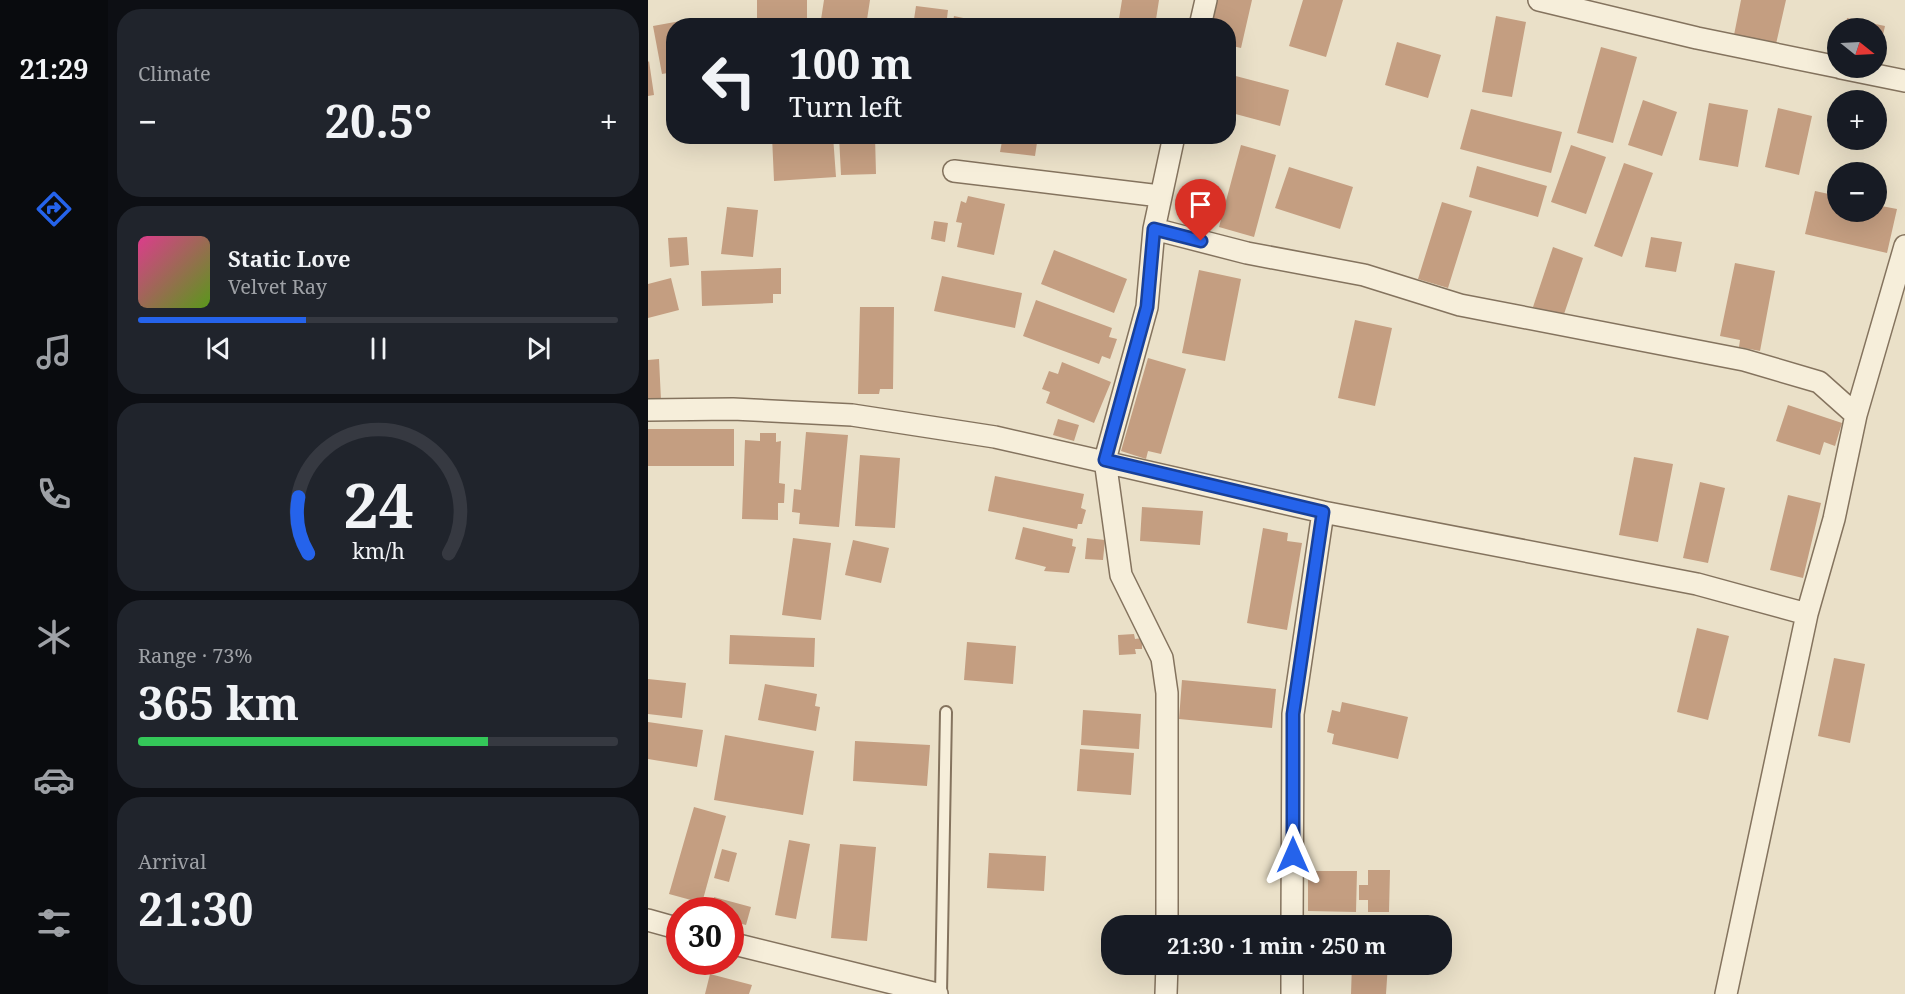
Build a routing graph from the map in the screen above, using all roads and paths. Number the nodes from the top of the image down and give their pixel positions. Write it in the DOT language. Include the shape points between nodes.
graph roads {
  1 [pos="1206,0"];
  2 [pos="1539,0"];
  3 [pos="1202,18"];
  4 [pos="1827,65"];
  5 [pos="1887,77"];
  6 [pos="1905,81"];
  7 [pos="1172,144"];
  8 [pos="954,171"];
  9 [pos="1160,196"];
  10 [pos="1154,229"];
  11 [pos="1905,246"];
  12 [pos="648,410"];
  13 [pos="1856,415"];
  14 [pos="1105,460"];
  15 [pos="1323,512"];
  16 [pos="1807,614"];
  17 [pos="946,712"];
  18 [pos="1167,915"];
  19 [pos="1292,915"];
  20 [pos="648,920"];
  21 [pos="666,925"];
  22 [pos="744,946"];
  23 [pos="1167,975"];
  24 [pos="1292,975"];
  25 [pos="939,994"];
  26 [pos="1166,994"];
  27 [pos="1292,994"];
  28 [pos="1726,994"];
  1 -- 3 [label="street"];
  2 -- 4 [label="street"];
  5 -- 6 [label="street"];
  7 -- 9 [label="street"];
  8 -- 9 [label="street"];
  9 -- 10 [label="street"];
  10 -- 13 [label="street" via="1247,253 1364,275 1461,305 1744,360 1820,382"];
  10 -- 14 [label="street" via="1147,307"];
  11 -- 13 [label="street"];
  12 -- 14 [label="street" via="733,409 852,416 995,437"];
  13 -- 16 [label="street" via="1834,519"];
  14 -- 15 [label="street"];
  14 -- 18 [label="street" via="1121,575 1162,658 1167,693"];
  15 -- 16 [label="street" via="1697,584"];
  15 -- 19 [label="street" via="1293,714"];
  16 -- 28 [label="street"];
  17 -- 25 [label="lane"];
  20 -- 21 [label="street"];
  22 -- 25 [label="street"];
  23 -- 26 [label="street"];
  24 -- 27 [label="street"];
}
